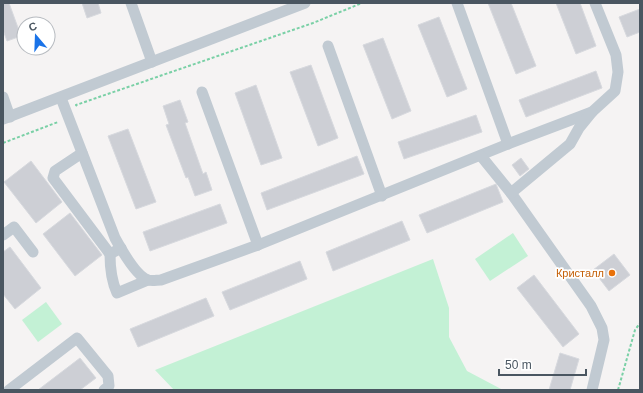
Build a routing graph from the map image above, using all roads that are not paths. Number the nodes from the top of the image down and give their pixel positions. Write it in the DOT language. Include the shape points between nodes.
graph roads {
  1 [pos="131,3"];
  2 [pos="305,3"];
  3 [pos="457,3"];
  4 [pos="597,3"];
  5 [pos="328,46"];
  6 [pos="152,62"];
  7 [pos="202,92"];
  8 [pos="3,98"];
  9 [pos="61,98"];
  10 [pos="592,112"];
  11 [pos="6,118"];
  12 [pos="508,144"];
  13 [pos="82,153"];
  14 [pos="481,156"];
  15 [pos="510,193"];
  16 [pos="382,196"];
  17 [pos="3,236"];
  18 [pos="258,246"];
  19 [pos="121,248"];
  20 [pos="33,252"];
  21 [pos="110,254"];
  22 [pos="148,280"];
  23 [pos="108,389"];
  24 [pos="9,390"];
  25 [pos="592,390"];
  1 -- 6 [label="street"];
  2 -- 6 [label="street"];
  3 -- 12 [label="street"];
  4 -- 10 [label="street" via="616,55 618,72 615,91"];
  5 -- 16 [label="street"];
  6 -- 9 [label="street"];
  7 -- 18 [label="street"];
  8 -- 11 [label="street"];
  9 -- 11 [label="street"];
  9 -- 13 [label="street"];
  10 -- 12 [label="street"];
  10 -- 15 [label="street" via="570,144"];
  12 -- 14 [label="street"];
  13 -- 19 [label="street" via="114,238"];
  13 -- 21 [label="street" via="55,171 53,178"];
  14 -- 15 [label="street"];
  14 -- 16 [label="street"];
  15 -- 25 [label="street" via="591,306 602,328 604,340"];
  16 -- 18 [label="street"];
  17 -- 20 [label="street" via="14,227"];
  18 -- 22 [label="street" via="161,280"];
  19 -- 21 [label="street"];
  19 -- 22 [label="street" via="142,276"];
  21 -- 22 [label="street" via="110,270 116,293"];
  23 -- 24 [label="street" via="108,376 77,338"];
}
